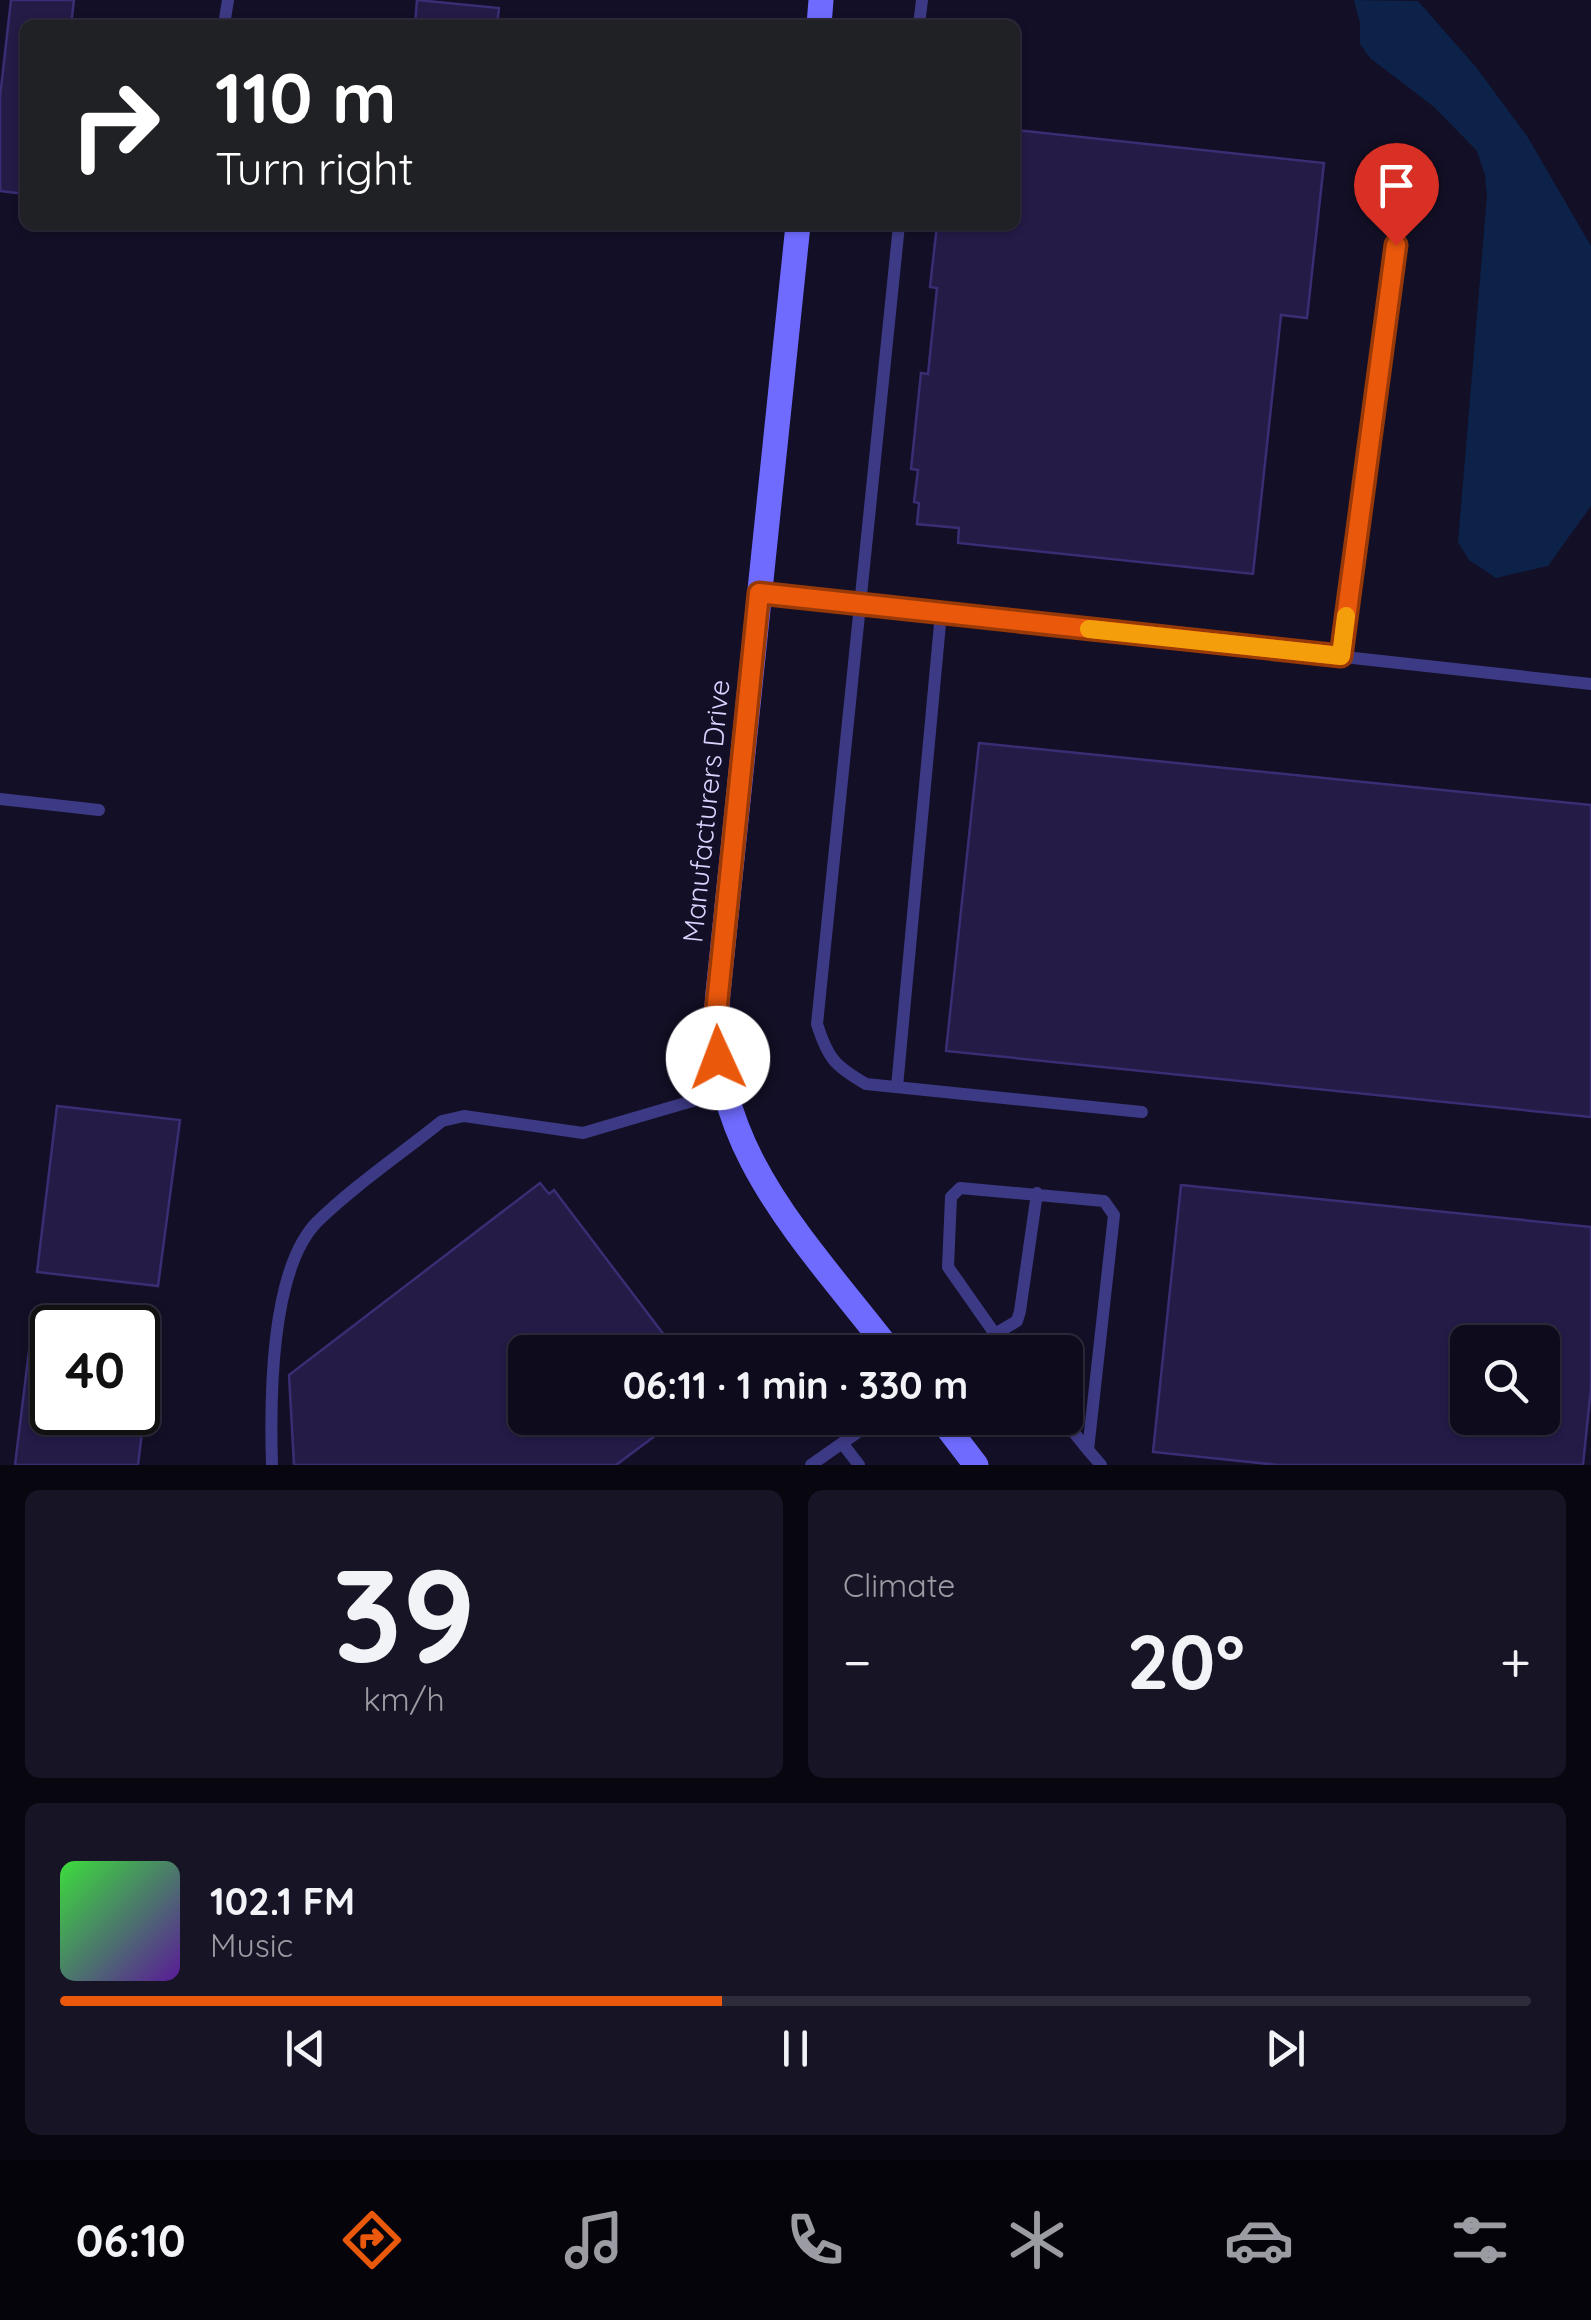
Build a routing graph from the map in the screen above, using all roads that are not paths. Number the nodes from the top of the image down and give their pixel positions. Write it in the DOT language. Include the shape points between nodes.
graph roads {
  1 [pos="1401,208"];
  2 [pos="797,230"];
  3 [pos="897,230"];
  4 [pos="759,593"];
  5 [pos="859,604"];
  6 [pos="942,613"];
  7 [pos="1341,656"];
  8 [pos="1591,684"];
  9 [pos="0,799"];
  10 [pos="99,810"];
  11 [pos="898,1087"];
  12 [pos="723,1092"];
  13 [pos="1142,1112"];
  14 [pos="1037,1193"];
  15 [pos="995,1334"];
  16 [pos="877,1335"];
  17 [pos="854,1435"];
  18 [pos="953,1435"];
  19 [pos="1076,1435"];
  20 [pos="842,1443"];
  21 [pos="1088,1450"];
  22 [pos="272,1465"];
  23 [pos="811,1465"];
  24 [pos="858,1465"];
  25 [pos="976,1465"];
  26 [pos="1101,1465"];
  1 -- 7 [label="lane"];
  2 -- 4 [label="street, Manufacturers Drive"];
  3 -- 5 [label="lane"];
  4 -- 5 [label="lane"];
  4 -- 12 [label="street, Manufacturers Drive" via="716,1014"];
  5 -- 6 [label="lane"];
  5 -- 11 [label="lane" via="817,1024 826,1054 841,1069 866,1084"];
  6 -- 7 [label="lane"];
  6 -- 11 [label="lane"];
  7 -- 8 [label="lane"];
  9 -- 10 [label="lane"];
  11 -- 13 [label="lane"];
  12 -- 16 [label="street, Manufacturers Drive" via="764,1184"];
  12 -- 22 [label="lane" via="583,1134 464,1116 442,1121 316,1224 293,1258 272,1360"];
  14 -- 15 [label="lane" via="1020,1311"];
  14 -- 15 [label="lane" via="960,1188 951,1198 948,1266"];
  14 -- 21 [label="lane" via="1104,1202 1114,1215"];
  17 -- 20 [label="lane"];
  18 -- 25 [label="street"];
  19 -- 21 [label="lane"];
  20 -- 23 [label="lane"];
  20 -- 24 [label="lane"];
  21 -- 26 [label="lane"];
}
